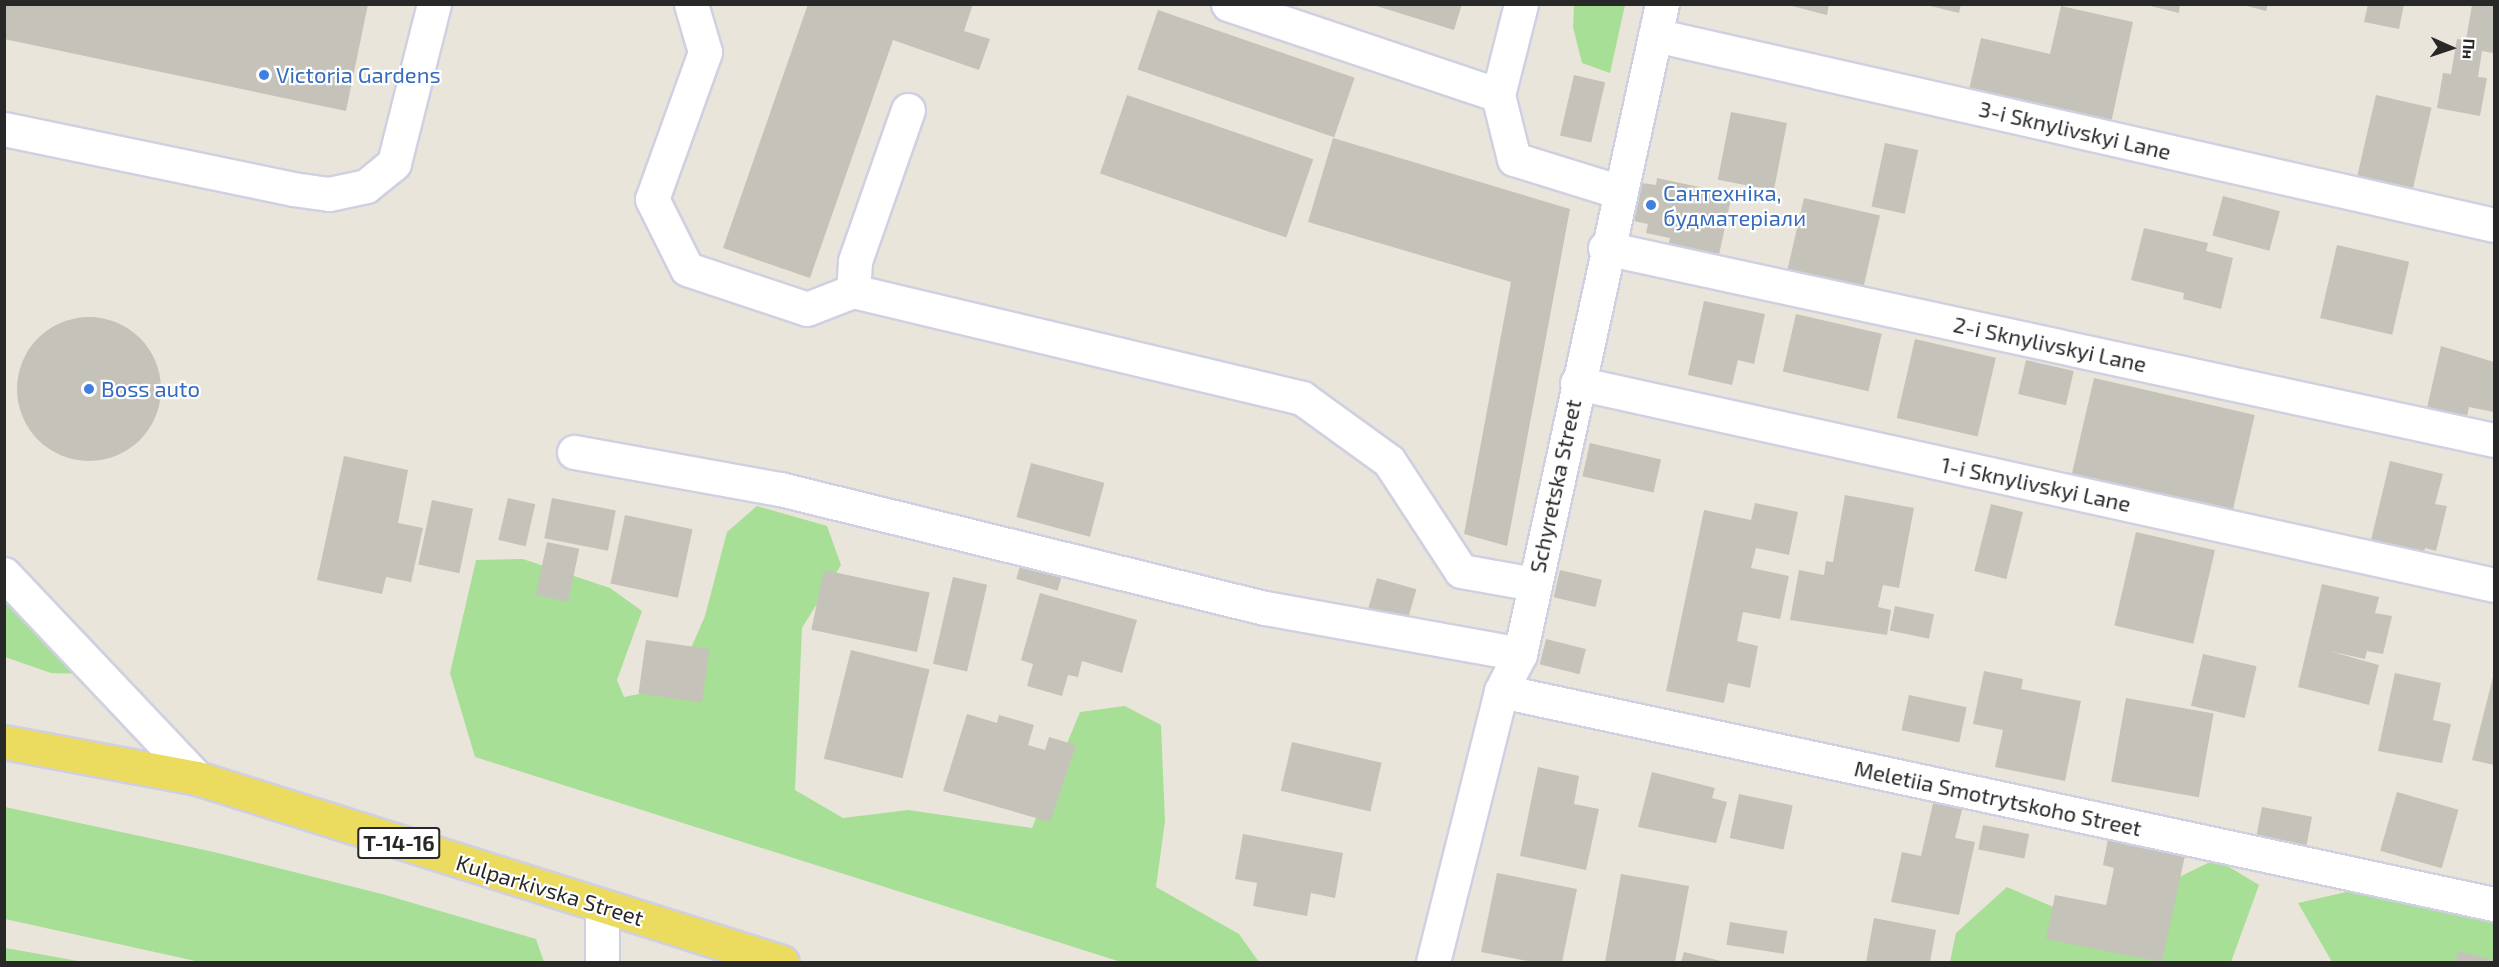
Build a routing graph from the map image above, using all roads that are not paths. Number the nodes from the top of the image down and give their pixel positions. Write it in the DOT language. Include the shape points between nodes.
graph roads {
  1 [pos="434,4"];
  2 [pos="691,4"];
  3 [pos="1228,4"];
  4 [pos="1521,4"];
  5 [pos="1658,20"];
  6 [pos="1498,95"];
  7 [pos="908,110"];
  8 [pos="4,129"];
  9 [pos="1617,191"];
  10 [pos="2494,225"];
  11 [pos="1605,248"];
  12 [pos="853,291"];
  13 [pos="1577,383"];
  14 [pos="2494,440"];
  15 [pos="574,452"];
  16 [pos="4,574"];
  17 [pos="1534,584"];
  18 [pos="2494,585"];
  19 [pos="1520,654"];
  20 [pos="1501,691"];
  21 [pos="4,742"];
  22 [pos="197,778"];
  23 [pos="2494,904"];
  24 [pos="602,907"];
  25 [pos="602,963"];
  26 [pos="782,963"];
  27 [pos="1433,963"];
  1 -- 8 [label="street" via="394,163 366,186 329,194 293,189"];
  2 -- 12 [label="street" via="705,52 652,199 687,269 807,309"];
  3 -- 6 [label="street"];
  4 -- 6 [label="street"];
  5 -- 9 [label="street, Schyretska Street"];
  5 -- 10 [label="street, 3-i Sknylivskyi Lane"];
  6 -- 9 [label="street" via="1514,159"];
  7 -- 12 [label="street" via="855,261"];
  9 -- 11 [label="street, Schyretska Street"];
  11 -- 13 [label="street, Schyretska Street"];
  11 -- 14 [label="street, 2-i Sknylivskyi Lane"];
  12 -- 17 [label="street" via="1302,398 1389,461 1461,571"];
  13 -- 17 [label="street, Schyretska Street"];
  13 -- 18 [label="street, 1-i Sknylivskyi Lane"];
  15 -- 19 [label="street" via="780,489 1265,608"];
  16 -- 22 [label="street"];
  17 -- 19 [label="street, Schyretska Street"];
  19 -- 20 [label="street, Schyretska Street"];
  20 -- 23 [label="street, Meletiia Smotrytskoho Street"];
  20 -- 27 [label="street, Schyretska Street"];
  21 -- 22 [label="main road, Kulparkivska Street / Т-14-16"];
  22 -- 24 [label="main road, Kulparkivska Street / Т-14-16"];
  24 -- 25 [label="street"];
  24 -- 26 [label="main road, Kulparkivska Street / Т-14-16"];
}
